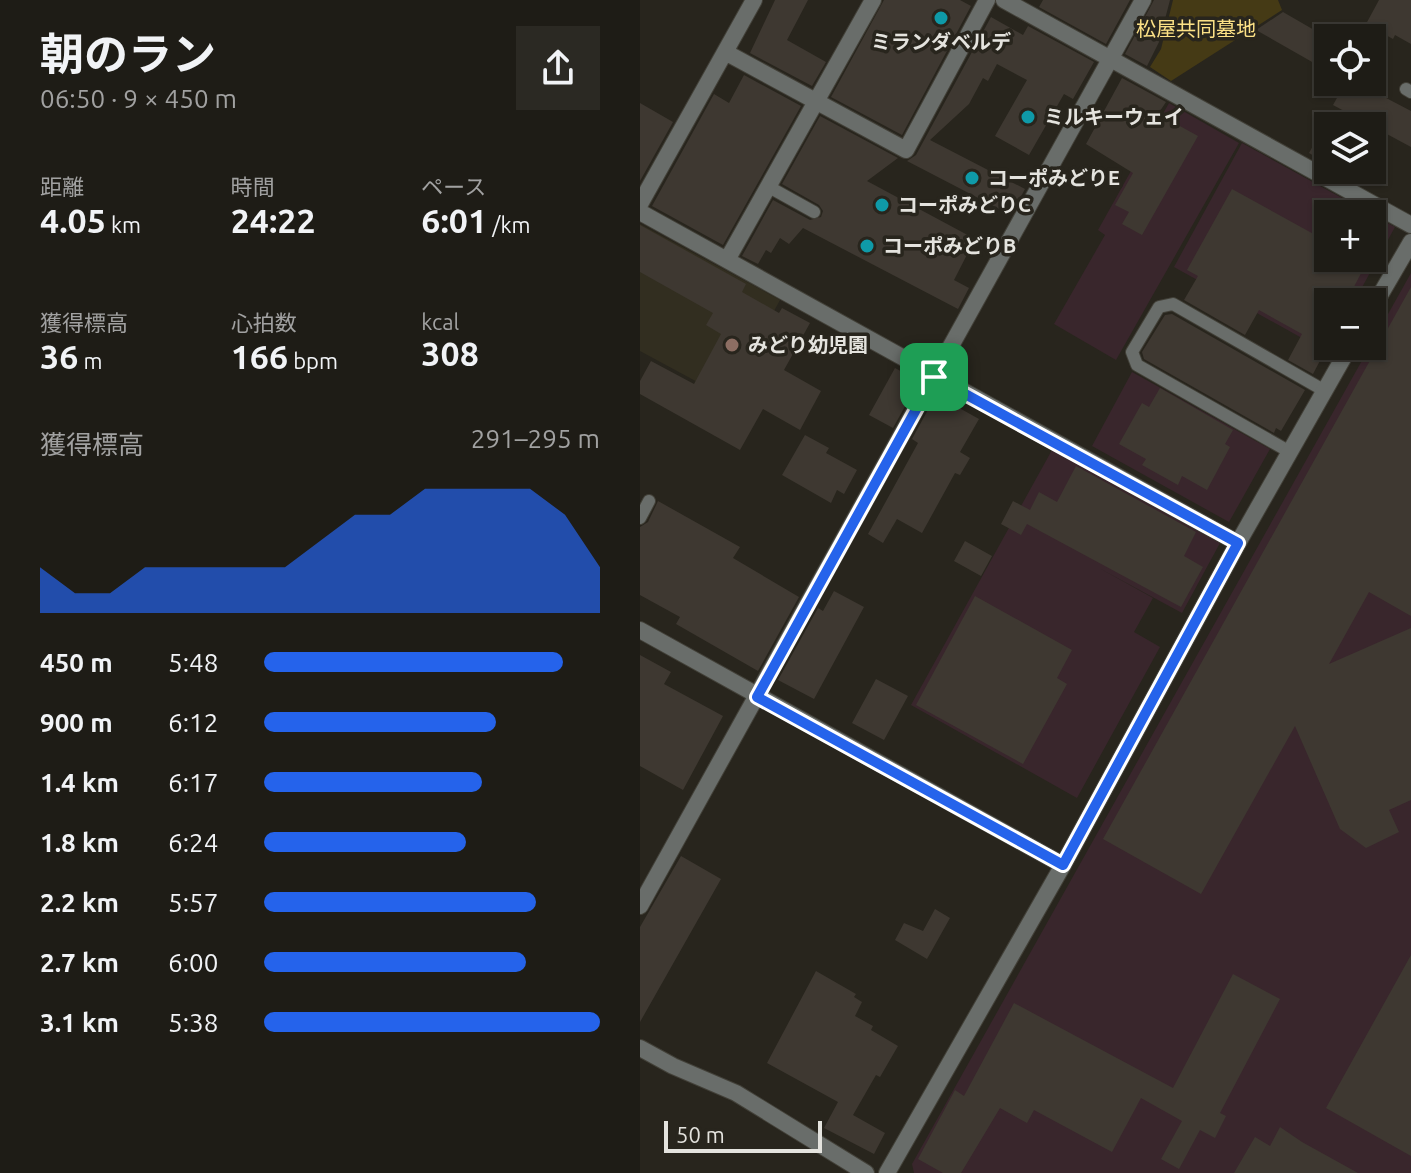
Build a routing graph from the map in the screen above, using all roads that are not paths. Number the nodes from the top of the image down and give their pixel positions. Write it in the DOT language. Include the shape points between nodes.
graph roads {
  1 [pos="754,0"];
  2 [pos="873,0"];
  3 [pos="987,0"];
  4 [pos="1004,0"];
  5 [pos="1143,0"];
  6 [pos="725,52"];
  7 [pos="1110,59"];
  8 [pos="816,102"];
  9 [pos="769,187"];
  10 [pos="640,204"];
  11 [pos="640,212"];
  12 [pos="814,212"];
  13 [pos="1411,225"];
  14 [pos="1411,242"];
  15 [pos="727,260"];
  16 [pos="1384,288"];
  17 [pos="1342,360"];
  18 [pos="934,377"];
  19 [pos="1325,391"];
  20 [pos="1290,452"];
  21 [pos="649,501"];
  22 [pos="640,518"];
  23 [pos="1238,543"];
  24 [pos="640,630"];
  25 [pos="757,697"];
  26 [pos="1063,865"];
  27 [pos="640,906"];
  28 [pos="640,1048"];
  29 [pos="866,1173"];
  30 [pos="887,1173"];
  1 -- 6 [label="street"];
  2 -- 8 [label="street"];
  3 -- 8 [label="street" via="906,150"];
  4 -- 7 [label="street"];
  5 -- 7 [label="street"];
  6 -- 8 [label="street"];
  6 -- 10 [label="street"];
  7 -- 13 [label="street"];
  7 -- 18 [label="street"];
  8 -- 9 [label="street"];
  9 -- 12 [label="lane"];
  9 -- 15 [label="street"];
  11 -- 15 [label="street"];
  14 -- 16 [label="street"];
  15 -- 18 [label="street"];
  17 -- 19 [label="street"];
  18 -- 23 [label="street"];
  18 -- 25 [label="street"];
  19 -- 20 [label="street"];
  19 -- 20 [label="lane" via="1173,304 1159,307 1132,352 1137,365"];
  20 -- 23 [label="street"];
  21 -- 22 [label="lane"];
  23 -- 26 [label="street"];
  24 -- 25 [label="street"];
  25 -- 26 [label="street"];
  25 -- 27 [label="street"];
  26 -- 30 [label="street"];
  28 -- 29 [label="street" via="736,1093"];
}
